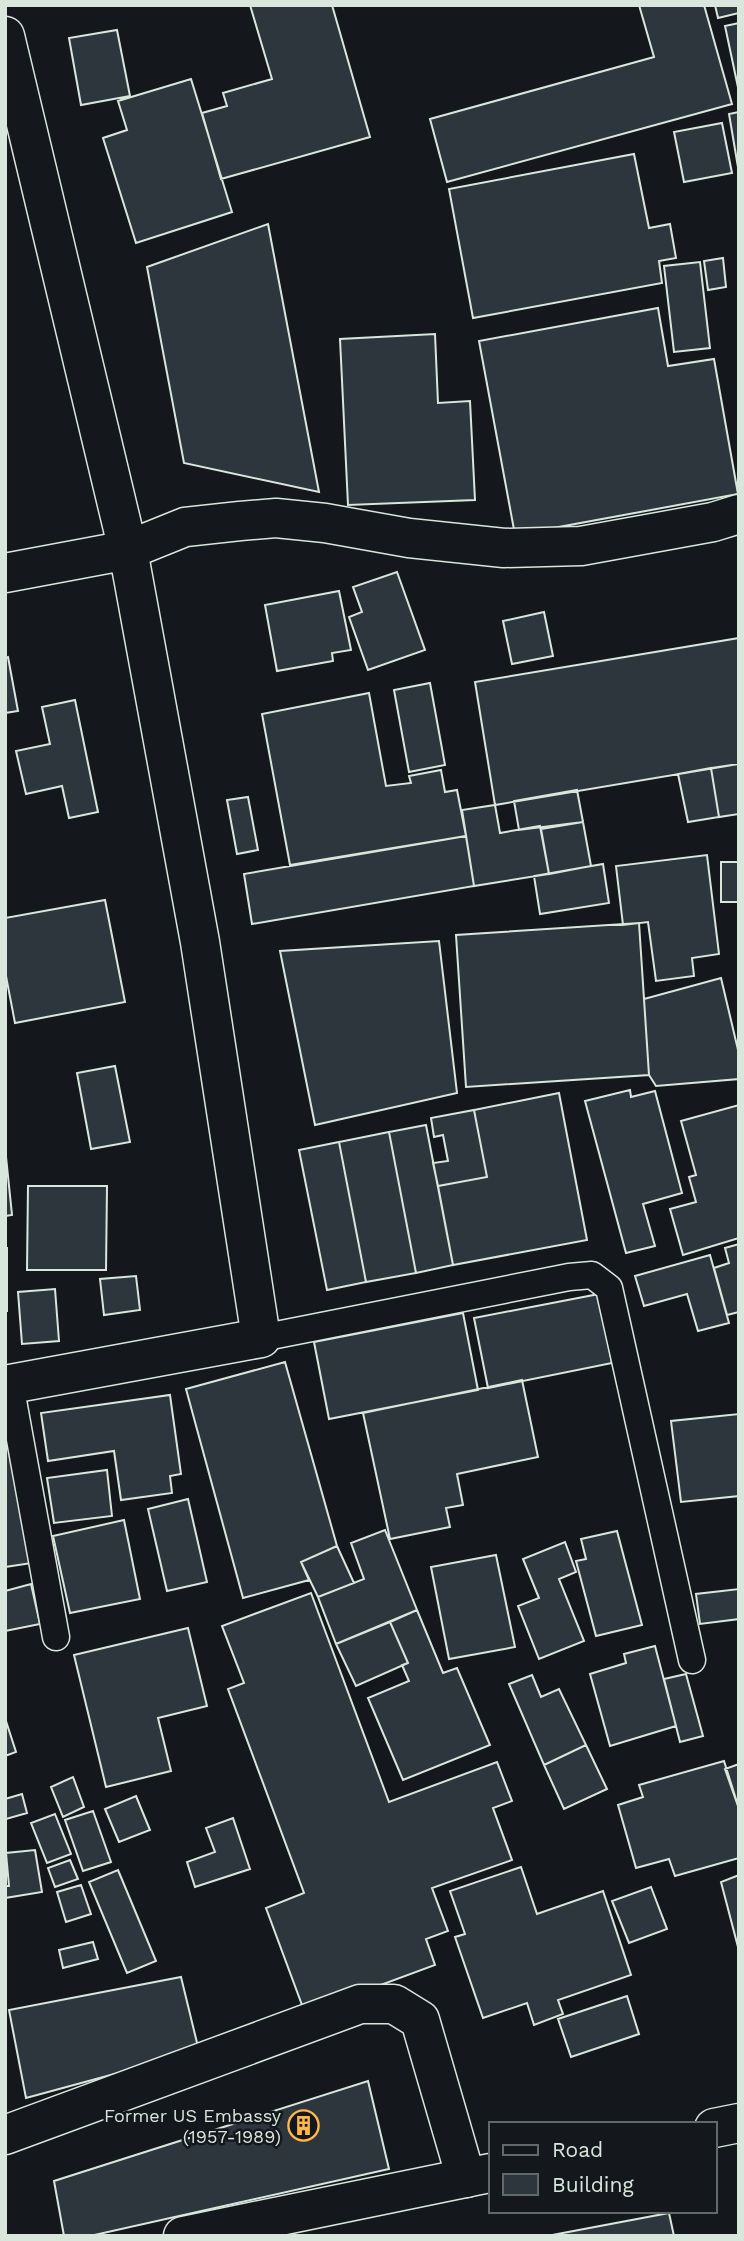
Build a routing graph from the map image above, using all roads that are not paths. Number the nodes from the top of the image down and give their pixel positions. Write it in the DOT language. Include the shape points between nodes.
graph roads {
  1 [pos="5,36"];
  2 [pos="739,514"];
  3 [pos="128,550"];
  4 [pos="5,573"];
  5 [pos="261,1338"];
  6 [pos="8,1384"];
  7 [pos="56,1637"];
  8 [pos="692,1660"];
  9 [pos="739,2123"];
  10 [pos="716,2128"];
  11 [pos="5,2135"];
  12 [pos="478,2176"];
  13 [pos="183,2236"];
  1 -- 3 [label="street"];
  2 -- 3 [label="street" via="581,546 504,548 276,518 185,527"];
  3 -- 4 [label="street"];
  3 -- 5 [label="street" via="200,942"];
  5 -- 6 [label="street"];
  5 -- 8 [label="lane" via="592,1275 609,1288"];
  6 -- 7 [label="lane"];
  9 -- 10 [label="street"];
  11 -- 12 [label="street" via="360,2004 394,2004 420,2020"];
  12 -- 13 [label="street"];
}
